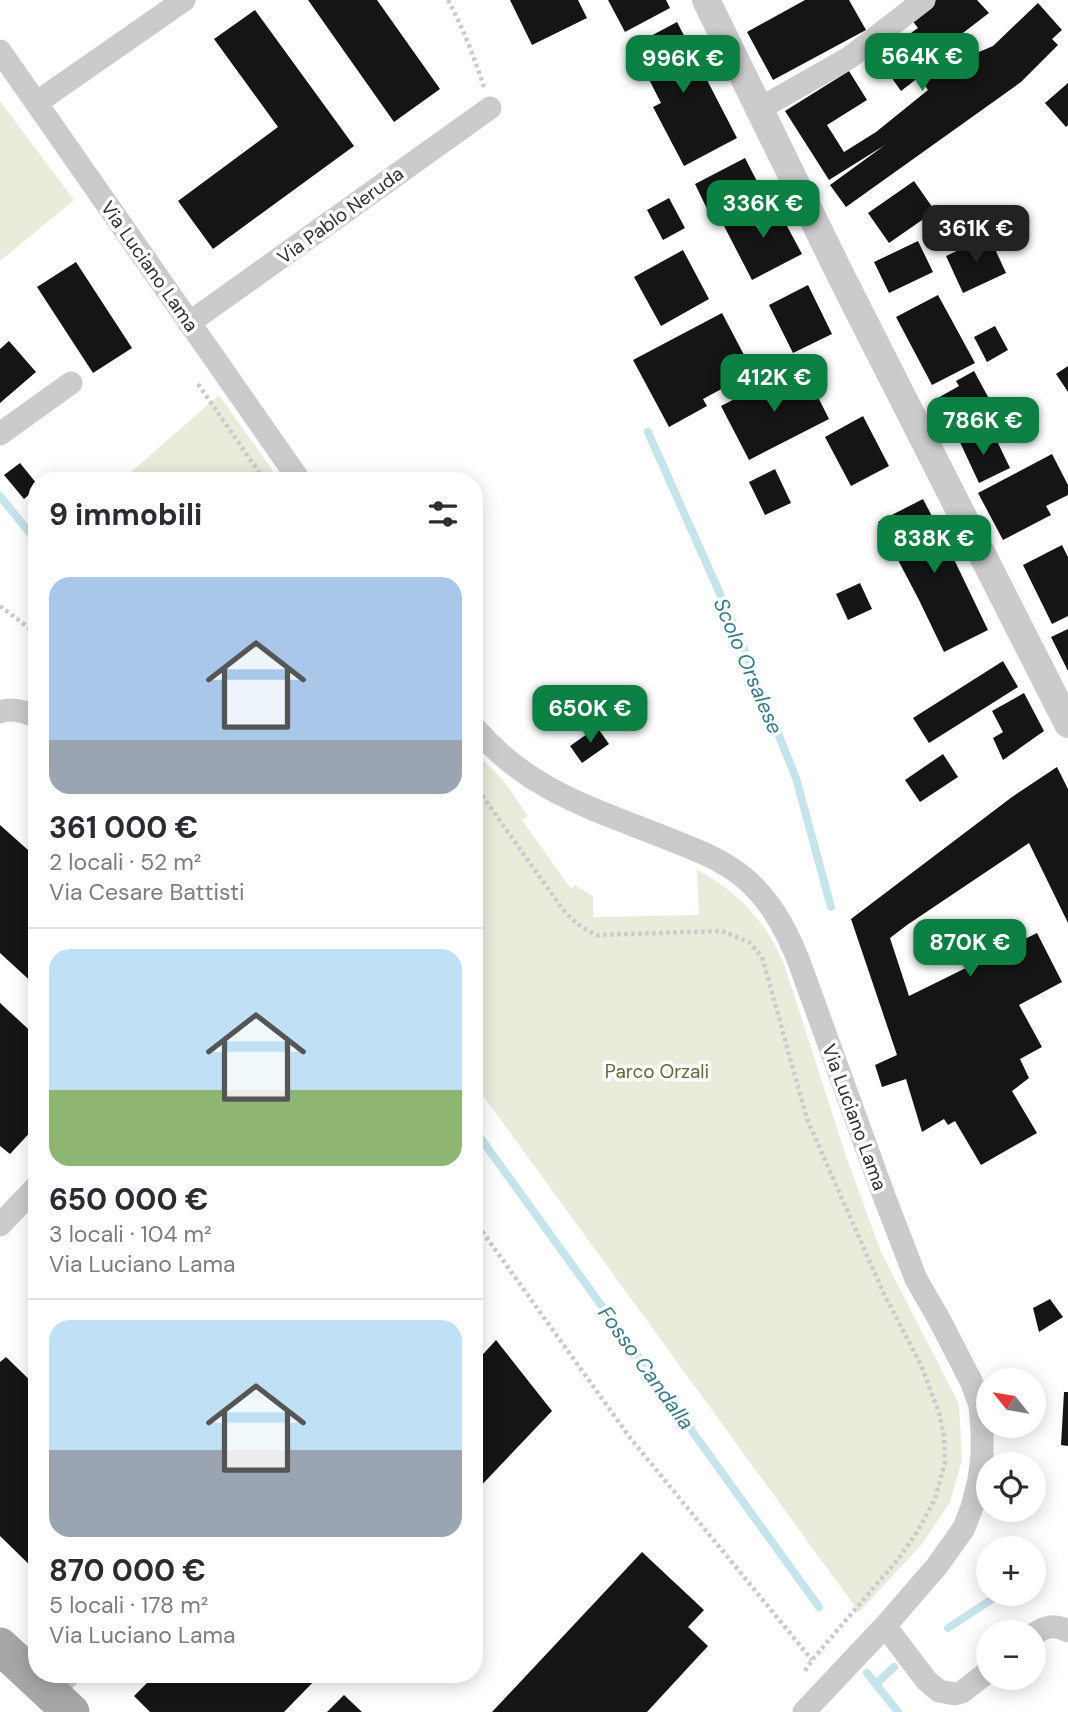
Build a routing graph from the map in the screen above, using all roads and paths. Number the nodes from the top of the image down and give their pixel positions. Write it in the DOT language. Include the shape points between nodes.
graph roads {
  1 [pos="184,0"];
  2 [pos="448,0"];
  3 [pos="706,0"];
  4 [pos="924,0"];
  5 [pos="0,51"];
  6 [pos="36,103"];
  7 [pos="490,108"];
  8 [pos="759,109"];
  9 [pos="189,323"];
  10 [pos="71,383"];
  11 [pos="0,434"];
  12 [pos="294,472"];
  13 [pos="0,606"];
  14 [pos="28,628"];
  15 [pos="1,709"];
  16 [pos="28,714"];
  17 [pos="1068,724"];
  18 [pos="483,736"];
  19 [pos="483,798"];
  20 [pos="28,1195"];
  21 [pos="0,1225"];
  22 [pos="483,1233"];
  23 [pos="1046,1627"];
  24 [pos="881,1631"];
  25 [pos="1068,1631"];
  26 [pos="0,1646"];
  27 [pos="812,1660"];
  28 [pos="28,1667"];
  29 [pos="803,1675"];
  30 [pos="976,1681"];
  31 [pos="804,1712"];
  1 -- 6 [label="street"];
  2 -- 7 [label="path"];
  3 -- 8 [label="street"];
  4 -- 8 [label="street" via="849,58"];
  5 -- 6 [label="street, Via Luciano Lama"];
  6 -- 9 [label="street, Via Luciano Lama"];
  7 -- 9 [label="street, Via Pablo Neruda"];
  8 -- 17 [label="street"];
  9 -- 12 [label="street, Via Luciano Lama"];
  10 -- 11 [label="street"];
  13 -- 14 [label="path"];
  15 -- 16 [label="street"];
  18 -- 24 [label="street, Via Luciano Lama" via="541,785 728,866 770,905 790,940 916,1279 971,1381 979,1405 979,1480 964,1528"];
  19 -- 27 [label="path" via="572,922 583,929 597,935 722,931 749,942 762,957 807,1119 883,1293 921,1365 944,1436 945,1462 936,1499 899,1558"];
  20 -- 21 [label="street"];
  22 -- 27 [label="path" via="631,1439"];
  23 -- 25 [label="street"];
  24 -- 30 [label="street" via="939,1691 955,1694"];
  24 -- 31 [label="street, Via Luciano Lama"];
  26 -- 28 [label="main road"];
  27 -- 29 [label="path"];
}
